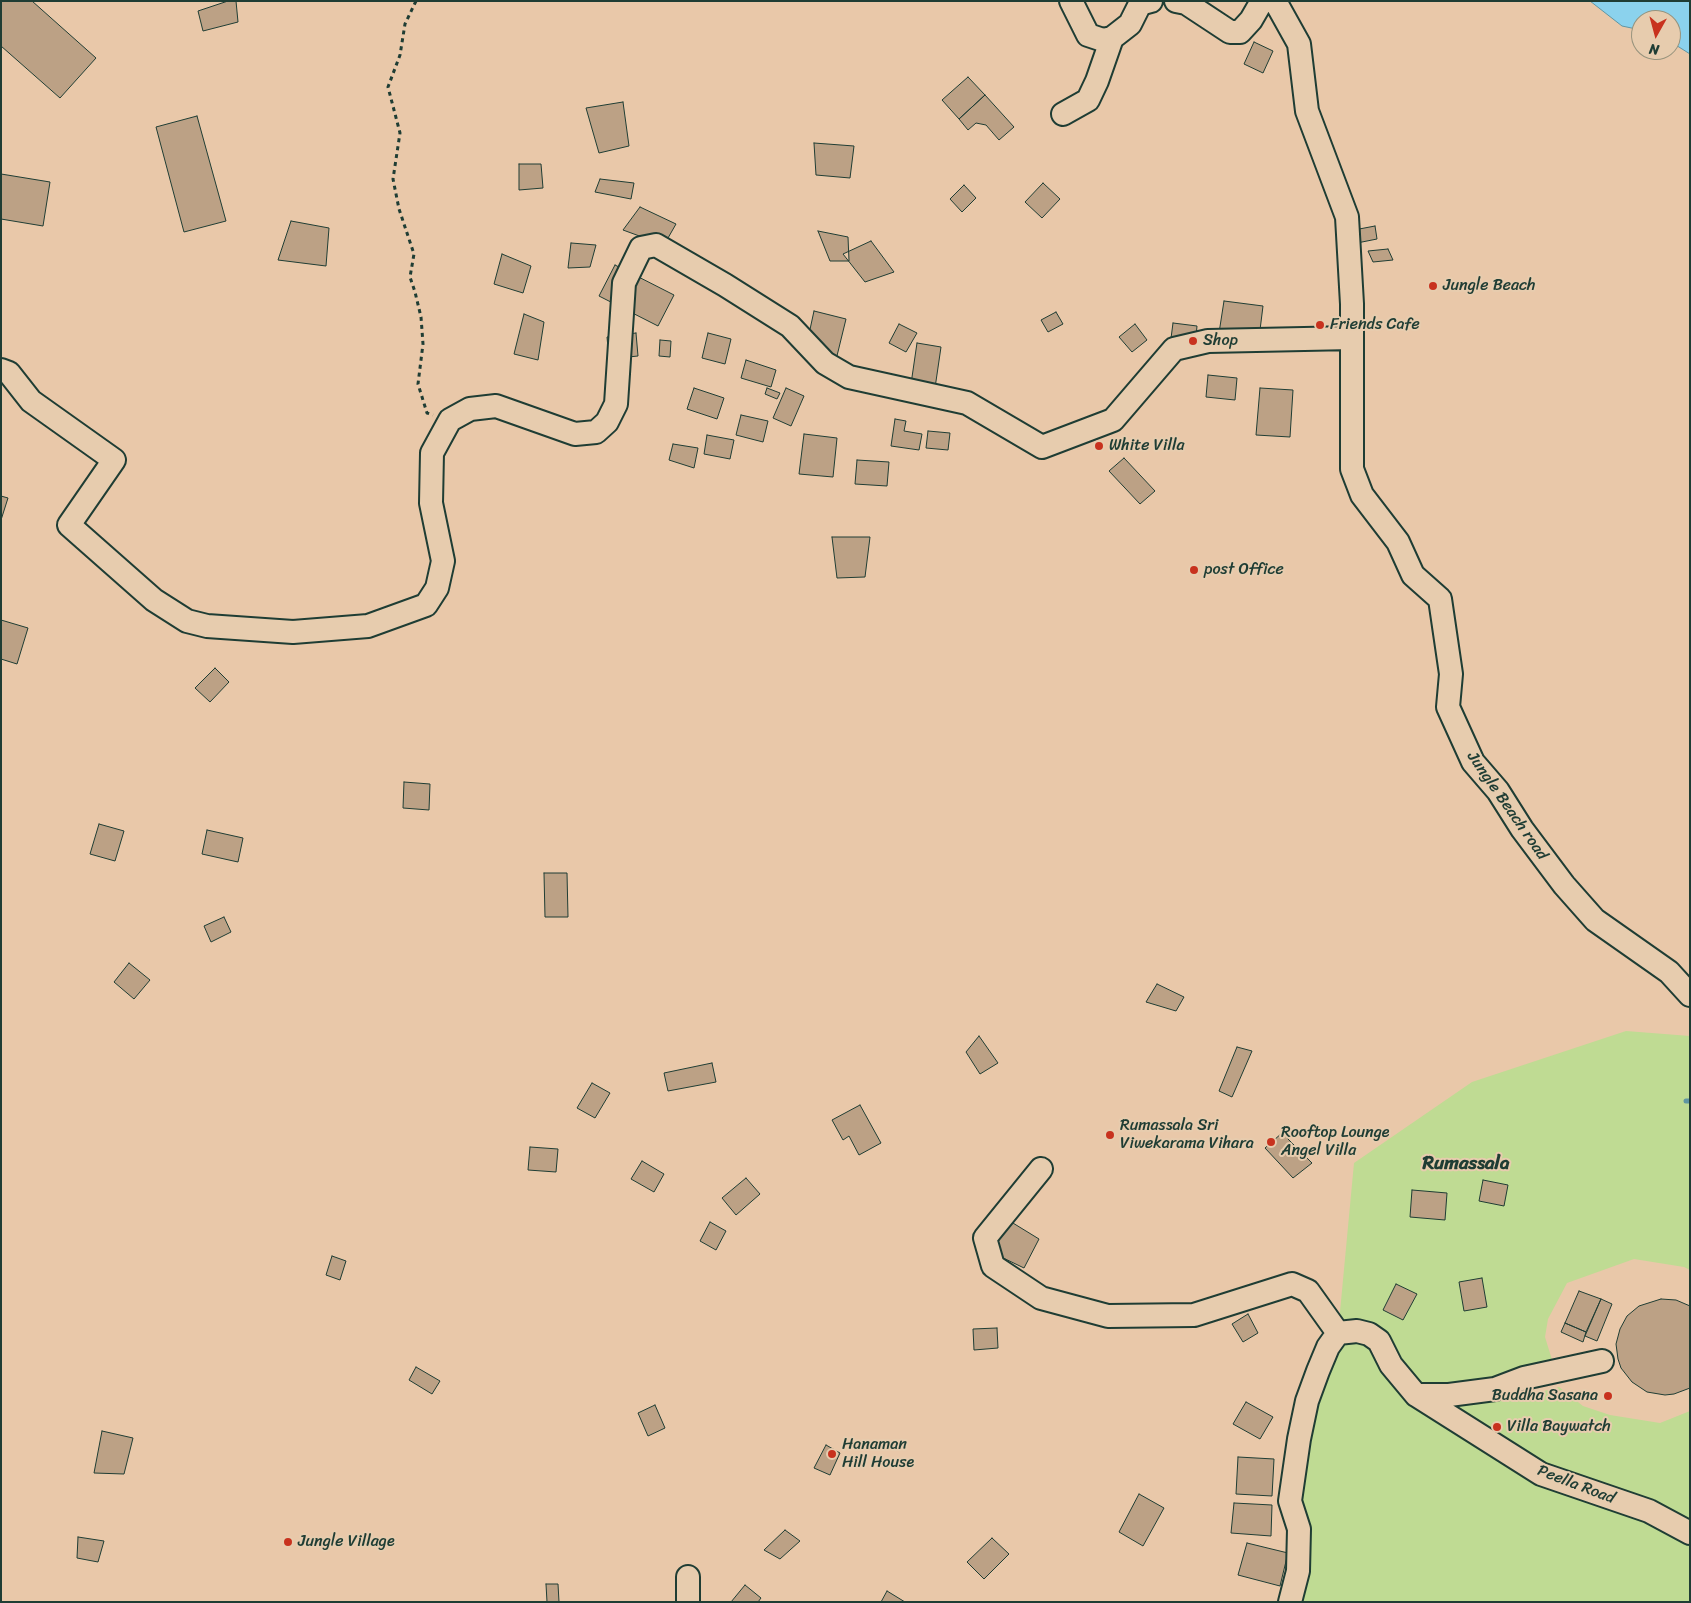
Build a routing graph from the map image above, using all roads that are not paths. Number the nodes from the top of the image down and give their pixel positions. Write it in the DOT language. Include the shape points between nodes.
graph roads {
  1 [pos="1072,1"];
  2 [pos="1176,1"];
  3 [pos="1262,1"];
  4 [pos="1275,1"];
  5 [pos="1143,2"];
  6 [pos="1112,38"];
  7 [pos="1062,114"];
  8 [pos="1352,338"];
  9 [pos="1,370"];
  10 [pos="1690,996"];
  11 [pos="1041,1169"];
  12 [pos="1338,1333"];
  13 [pos="1602,1360"];
  14 [pos="1416,1395"];
  15 [pos="1690,1533"];
  16 [pos="688,1577"];
  17 [pos="688,1602"];
  18 [pos="1290,1602"];
  1 -- 6 [label="street" via="1088,35 1103,40"];
  2 -- 3 [label="street" via="1186,3 1230,32 1240,32 1252,20"];
  4 -- 8 [label="street, Jungle Beach road" via="1299,44 1307,111 1346,217"];
  5 -- 6 [label="street" via="1130,24"];
  6 -- 7 [label="street" via="1088,100"];
  8 -- 9 [label="street" via="1208,341 1174,349 1113,420 1042,447 967,403 849,377 825,363 790,326 725,285 656,245 641,248 624,283 616,404 607,422 596,432 575,434 496,406 470,409 450,420 432,453 431,503 443,561 437,588 426,605 368,626 294,632 207,626 187,621 154,600 70,525 114,460 31,400 9,373"];
  8 -- 10 [label="street, Jungle Beach road" via="1352,469 1362,495 1398,542 1413,575 1440,599 1452,674 1448,707 1473,762 1498,791 1564,886 1595,920 1669,972"];
  11 -- 12 [label="street" via="985,1238 993,1266 1041,1298 1108,1316 1194,1315 1292,1284 1308,1291"];
  12 -- 14 [label="street, Peella Road" via="1357,1331 1379,1341 1391,1365"];
  12 -- 18 [label="street" via="1318,1371 1299,1438 1290,1500 1299,1529 1298,1571"];
  13 -- 14 [label="street" via="1524,1378 1495,1389"];
  14 -- 15 [label="street, Peella Road" via="1541,1474 1649,1512"];
  16 -- 17 [label="street"];
}
